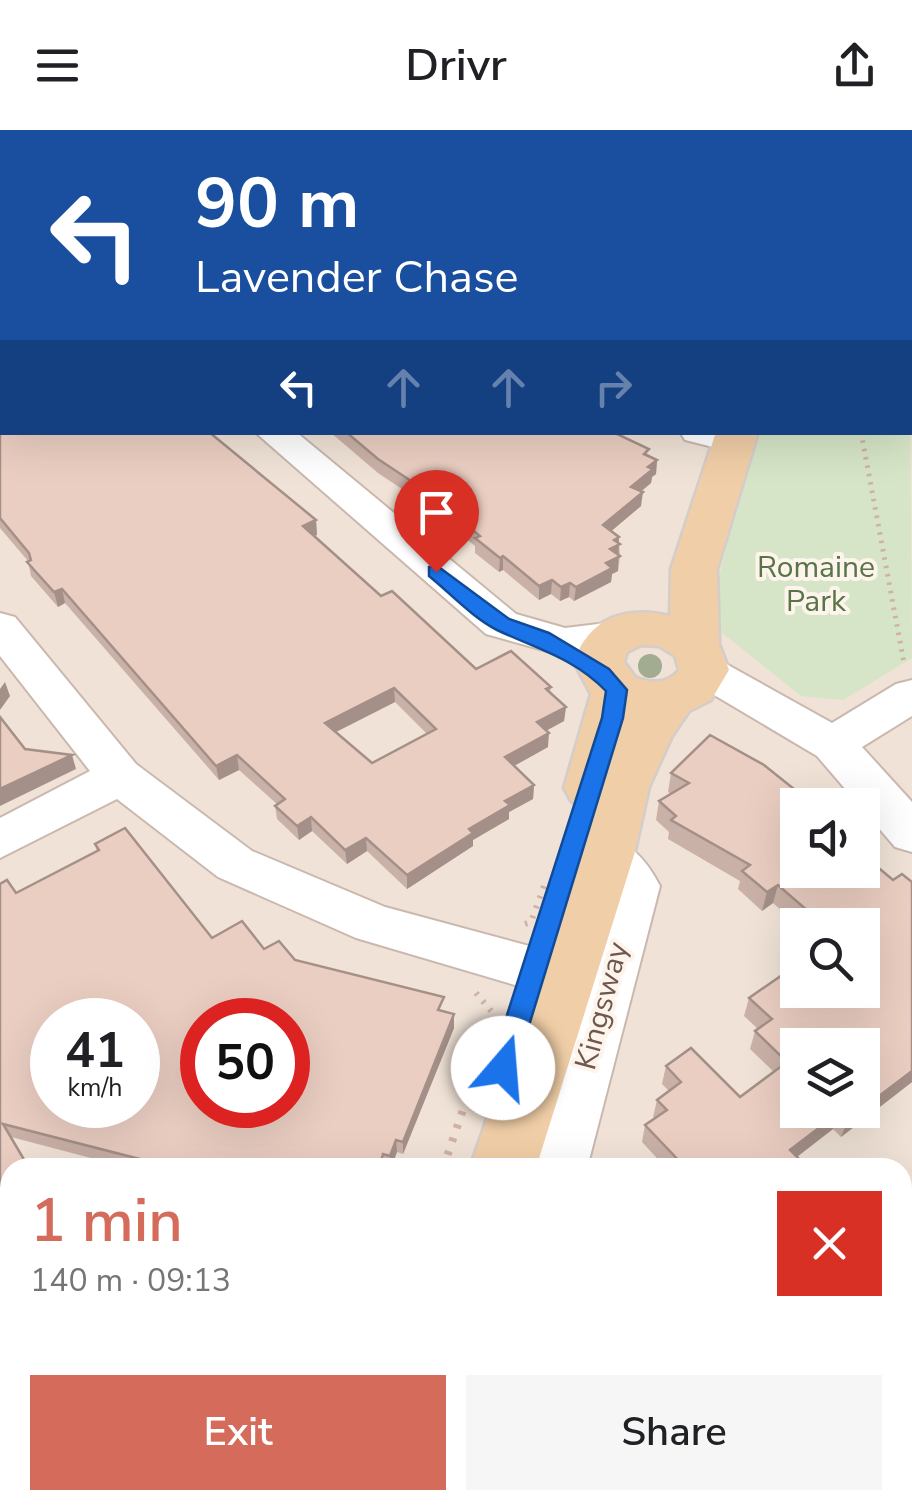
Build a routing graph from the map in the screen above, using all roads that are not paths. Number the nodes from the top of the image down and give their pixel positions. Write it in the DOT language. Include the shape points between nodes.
graph roads {
  1 [pos="276,435"];
  2 [pos="719,435"];
  3 [pos="0,627"];
  4 [pos="653,667"];
  5 [pos="908,679"];
  6 [pos="833,744"];
  7 [pos="120,776"];
  8 [pos="912,834"];
  9 [pos="0,840"];
  10 [pos="606,855"];
  11 [pos="528,968"];
  12 [pos="475,1158"];
  13 [pos="504,1158"];
  14 [pos="561,1158"];
  1 -- 4 [label="street" via="502,624"];
  2 -- 4 [label="main road, Kingsway" via="664,587"];
  2 -- 4 [label="main road, Kingsway" via="694,569"];
  3 -- 7 [label="street"];
  4 -- 6 [label="street" via="780,714"];
  4 -- 10 [label="main road, Kingsway" via="650,730 622,786"];
  4 -- 11 [label="main road, Kingsway" via="612,718"];
  5 -- 6 [label="street"];
  6 -- 8 [label="street"];
  7 -- 9 [label="street"];
  7 -- 11 [label="street" via="236,864 374,924"];
  10 -- 11 [label="main road, Kingsway"];
  10 -- 14 [label="street, Kingsway" via="635,886"];
  11 -- 12 [label="main road, Kingsway"];
  11 -- 13 [label="main road, Kingsway"];
}
